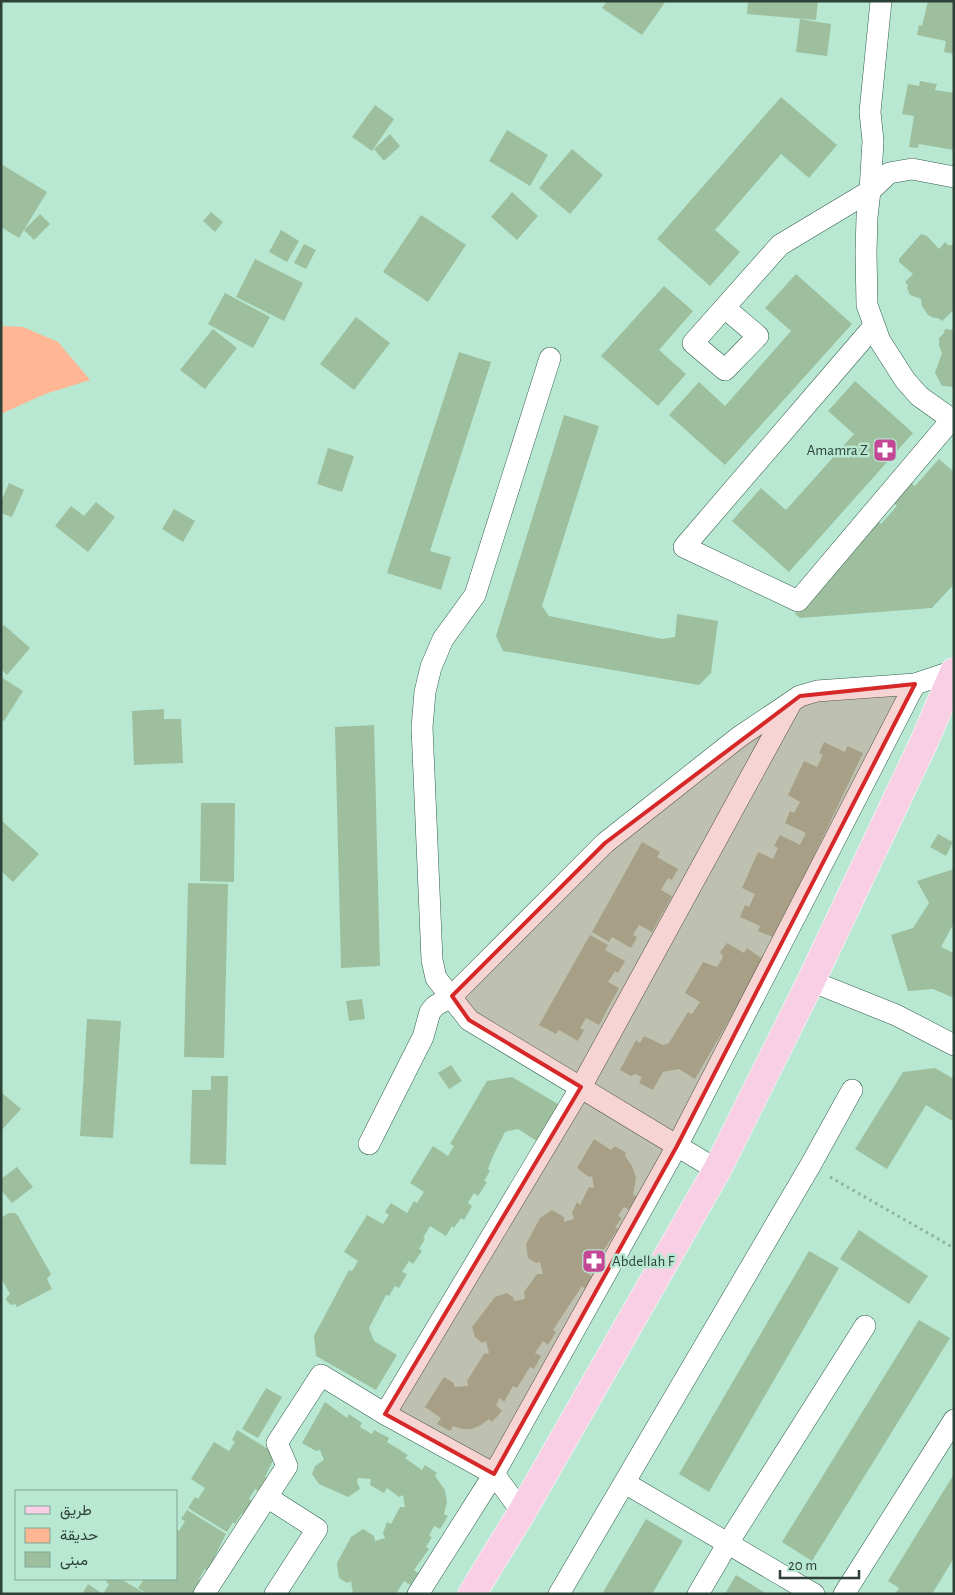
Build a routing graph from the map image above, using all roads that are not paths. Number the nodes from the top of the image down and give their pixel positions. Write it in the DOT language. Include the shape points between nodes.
graph roads {
  1 [pos="881,1"];
  2 [pos="954,177"];
  3 [pos="870,191"];
  4 [pos="725,308"];
  5 [pos="874,326"];
  6 [pos="550,358"];
  7 [pos="953,420"];
  8 [pos="954,672"];
  9 [pos="915,684"];
  10 [pos="790,705"];
  11 [pos="811,981"];
  12 [pos="452,996"];
  13 [pos="954,1045"];
  14 [pos="581,1087"];
  15 [pos="852,1090"];
  16 [pos="369,1144"];
  17 [pos="677,1146"];
  18 [pos="717,1170"];
  19 [pos="865,1326"];
  20 [pos="385,1414"];
  21 [pos="954,1420"];
  22 [pos="494,1474"];
  23 [pos="625,1483"];
  24 [pos="267,1497"];
  25 [pos="522,1512"];
  26 [pos="728,1543"];
  27 [pos="204,1594"];
  28 [pos="275,1594"];
  29 [pos="418,1594"];
  30 [pos="472,1594"];
  31 [pos="559,1594"];
  32 [pos="698,1594"];
  33 [pos="814,1594"];
  34 [pos="844,1594"];
  1 -- 3 [label="street" via="870,112 873,141"];
  2 -- 3 [label="street" via="912,169 889,173"];
  3 -- 4 [label="street" via="780,245"];
  3 -- 5 [label="street" via="866,226 867,305"];
  5 -- 7 [label="street" via="880,341 919,396"];
  5 -- 7 [label="street" via="684,547 798,601"];
  6 -- 12 [label="street" via="475,595 443,639 425,692 422,727 432,960 436,978"];
  8 -- 9 [label="street"];
  8 -- 11 [label="main road"];
  9 -- 10 [label="street" via="817,691 800,696"];
  9 -- 17 [label="street"];
  10 -- 12 [label="street" via="739,738 606,843"];
  10 -- 14 [label="street"];
  11 -- 13 [label="street" via="896,1015"];
  11 -- 18 [label="main road"];
  12 -- 14 [label="street" via="469,1020"];
  12 -- 16 [label="street" via="430,1012 423,1037"];
  14 -- 17 [label="street"];
  14 -- 20 [label="street"];
  15 -- 23 [label="street"];
  17 -- 18 [label="street"];
  17 -- 22 [label="street"];
  18 -- 25 [label="main road"];
  19 -- 26 [label="street"];
  20 -- 22 [label="street"];
  20 -- 24 [label="street" via="321,1375 277,1443 287,1466"];
  21 -- 34 [label="street"];
  22 -- 25 [label="street"];
  22 -- 29 [label="street"];
  23 -- 26 [label="street"];
  23 -- 31 [label="street"];
  24 -- 27 [label="street"];
  24 -- 28 [label="street" via="317,1529"];
  25 -- 30 [label="main road"];
  26 -- 32 [label="street"];
  26 -- 33 [label="street"];
}
